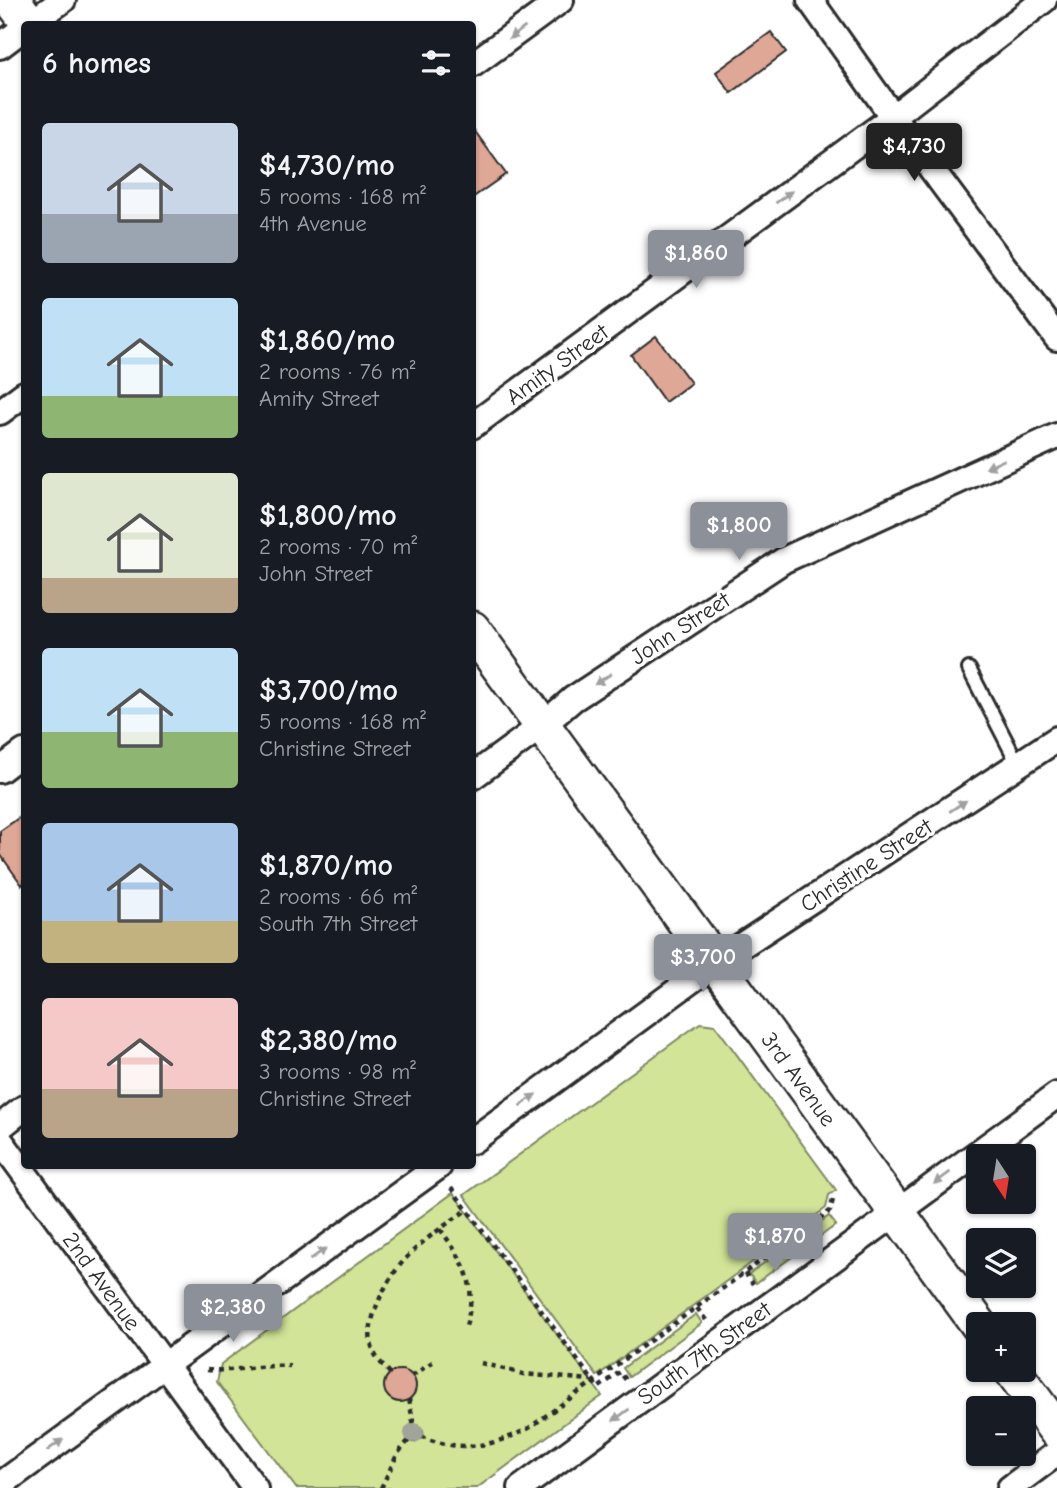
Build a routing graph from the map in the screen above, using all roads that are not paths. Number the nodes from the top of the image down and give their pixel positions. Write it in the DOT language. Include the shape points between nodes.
graph roads {
  1 [pos="12,0"];
  2 [pos="63,0"];
  3 [pos="561,0"];
  4 [pos="810,0"];
  5 [pos="1044,0"];
  6 [pos="27,21"];
  7 [pos="33,21"];
  8 [pos="21,30"];
  9 [pos="0,46"];
  10 [pos="476,62"];
  11 [pos="893,117"];
  12 [pos="1057,338"];
  13 [pos="21,396"];
  14 [pos="0,412"];
  15 [pos="476,423"];
  16 [pos="1057,436"];
  17 [pos="476,634"];
  18 [pos="969,668"];
  19 [pos="543,725"];
  20 [pos="1057,739"];
  21 [pos="21,754"];
  22 [pos="1019,766"];
  23 [pos="0,770"];
  24 [pos="476,774"];
  25 [pos="715,963"];
  26 [pos="1057,1095"];
  27 [pos="21,1110"];
  28 [pos="0,1127"];
  29 [pos="476,1138"];
  30 [pos="0,1140"];
  31 [pos="435,1169"];
  32 [pos="897,1212"];
  33 [pos="970,1312"];
  34 [pos="164,1367"];
  35 [pos="1021,1382"];
  36 [pos="1057,1431"];
  37 [pos="1057,1454"];
  38 [pos="0,1485"];
  39 [pos="255,1488"];
  40 [pos="521,1488"];
  41 [pos="1010,1488"];
  1 -- 6 [label="street"];
  2 -- 7 [label="street"];
  3 -- 10 [label="street, one-way"];
  4 -- 11 [label="street"];
  5 -- 11 [label="street, Amity Street"];
  8 -- 9 [label="street"];
  11 -- 12 [label="street"];
  15 -- 11 [label="street, Amity Street, one-way"];
  13 -- 14 [label="street"];
  16 -- 19 [label="street, John Street, one-way" via="784,560 573,698"];
  17 -- 19 [label="street, 3rd Avenue"];
  18 -- 22 [label="lane"];
  19 -- 24 [label="street, John Street"];
  19 -- 25 [label="street, 3rd Avenue"];
  20 -- 22 [label="street, Christine Street"];
  21 -- 23 [label="street"];
  25 -- 22 [label="street, Christine Street, one-way"];
  29 -- 25 [label="street, Christine Street, one-way"];
  25 -- 32 [label="street, 3rd Avenue"];
  26 -- 32 [label="street, South 7th Street, one-way"];
  27 -- 28 [label="street"];
  30 -- 34 [label="street, 2nd Avenue"];
  34 -- 31 [label="street, one-way"];
  32 -- 33 [label="street, 3rd Avenue"];
  32 -- 40 [label="street, South 7th Street, one-way"];
  38 -- 34 [label="street, one-way"];
  34 -- 39 [label="street, 2nd Avenue"];
  35 -- 36 [label="street"];
  37 -- 41 [label="street"];
}
